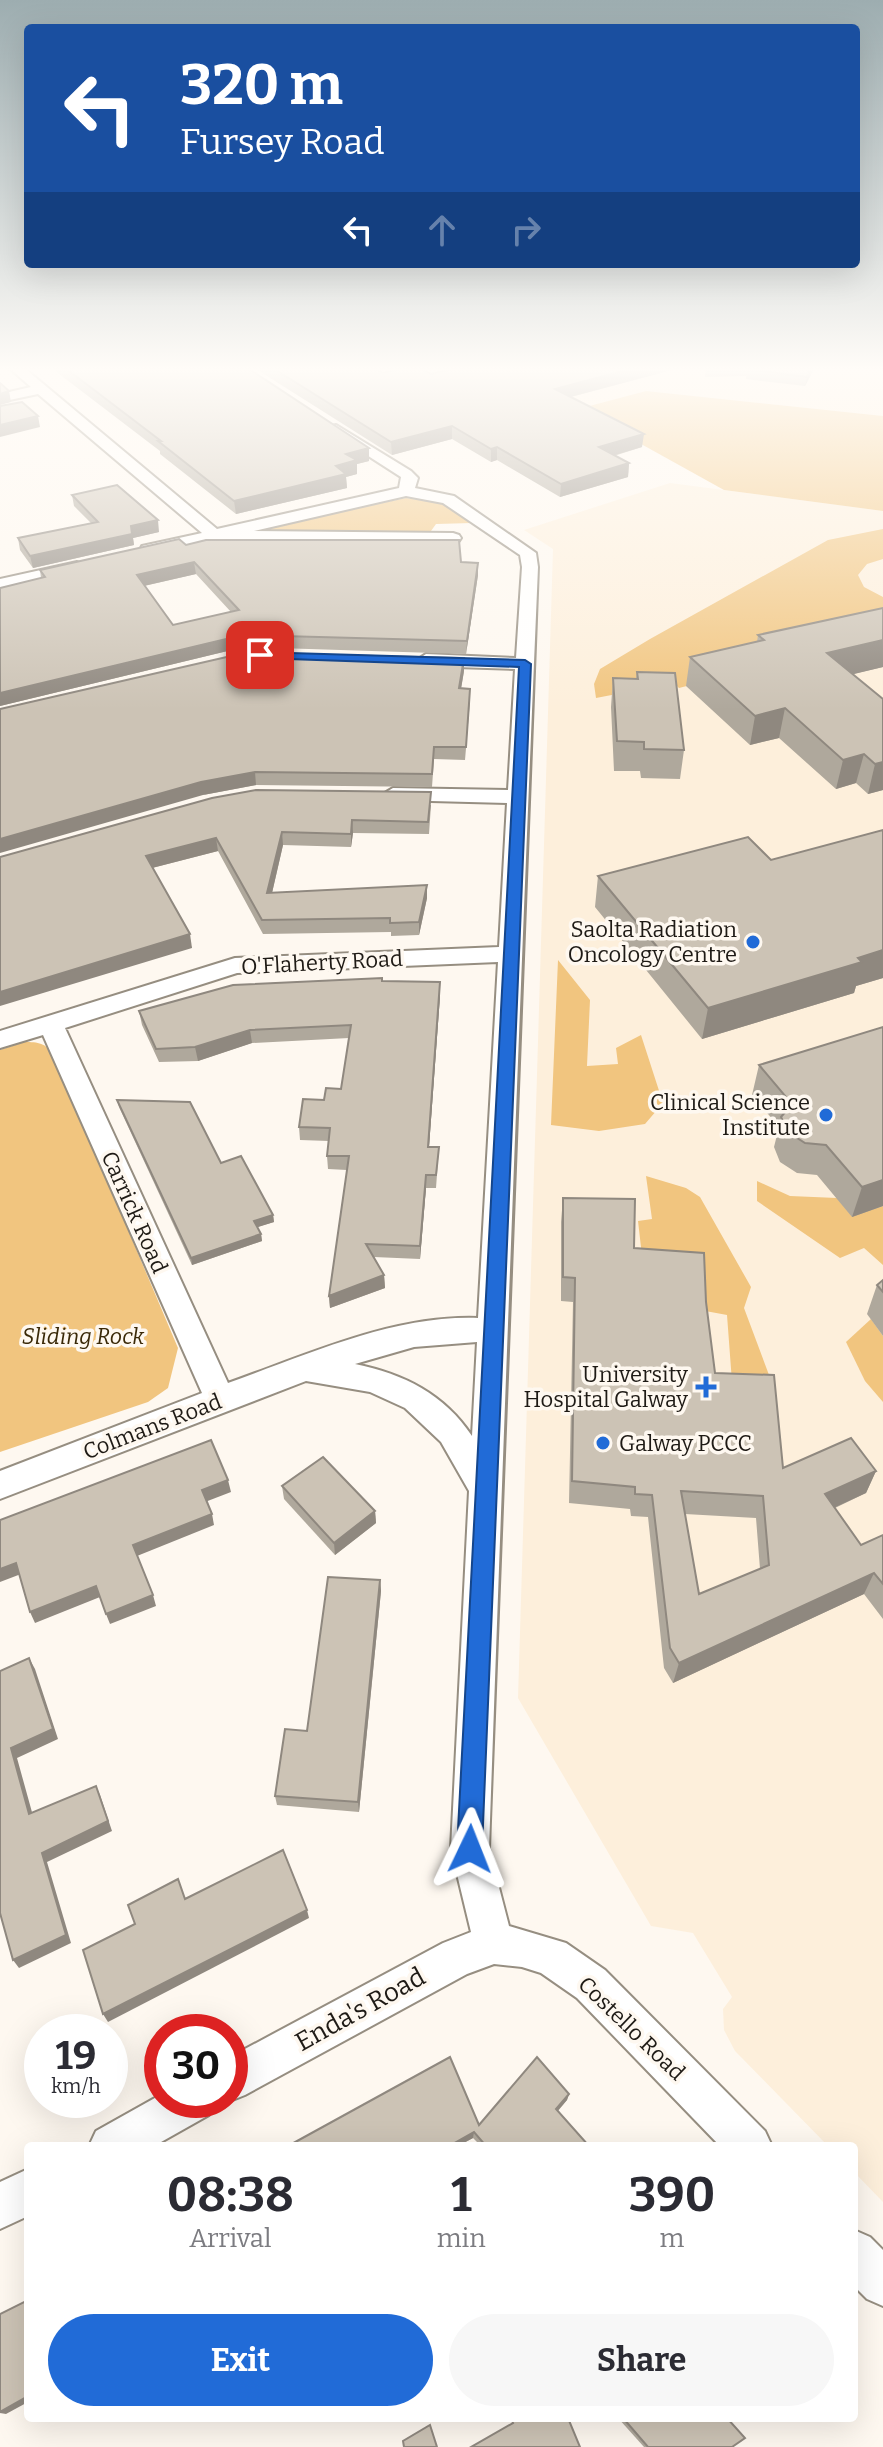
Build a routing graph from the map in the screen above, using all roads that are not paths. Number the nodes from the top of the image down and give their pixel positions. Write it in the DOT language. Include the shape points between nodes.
graph roads {
  1 [pos="151,481"];
  2 [pos="409,481"];
  3 [pos="406,491"];
  4 [pos="214,535"];
  5 [pos="453,538"];
  6 [pos="138,553"];
  7 [pos="92,563"];
  8 [pos="0,584"];
  9 [pos="401,659"];
  10 [pos="525,664"];
  11 [pos="377,794"];
  12 [pos="520,797"];
  13 [pos="511,954"];
  14 [pos="51,1024"];
  15 [pos="0,1040"];
  16 [pos="492,1331"];
  17 [pos="306,1369"];
  18 [pos="220,1399"];
  19 [pos="0,1485"];
  20 [pos="485,1489"];
  21 [pos="494,1944"];
  22 [pos="248,2070"];
  23 [pos="162,2118"];
  24 [pos="118,2142"];
  25 [pos="746,2142"];
  26 [pos="24,2193"];
  27 [pos="0,2207"];
  28 [pos="858,2257"];
  29 [pos="883,2283"];
  1 -- 4 [label="street"];
  2 -- 3 [label="street"];
  3 -- 4 [label="street"];
  3 -- 10 [label="street" via="448,499 528,553"];
  4 -- 5 [label="street"];
  4 -- 6 [label="street"];
  7 -- 8 [label="street"];
  9 -- 10 [label="street"];
  10 -- 12 [label="street"];
  11 -- 12 [label="street"];
  12 -- 13 [label="street"];
  13 -- 14 [label="street, O'Flaherty Road" via="235,966"];
  13 -- 16 [label="street"];
  14 -- 15 [label="street, O'Flaherty Road"];
  14 -- 18 [label="street, Carrick Road"];
  16 -- 17 [label="street, Colmans Road" via="426,1331"];
  16 -- 20 [label="street"];
  17 -- 18 [label="street, Colmans Road"];
  17 -- 20 [label="street, Colmans Road" via="395,1387 438,1413 466,1450"];
  18 -- 19 [label="street, Colmans Road"];
  20 -- 21 [label="street" via="470,1849"];
  21 -- 22 [label="street, Enda's Road" via="457,1957"];
  21 -- 25 [label="street, Costello Road" via="552,1957 591,1984"];
  23 -- 24 [label="street"];
  26 -- 27 [label="street"];
  28 -- 29 [label="street"];
}
